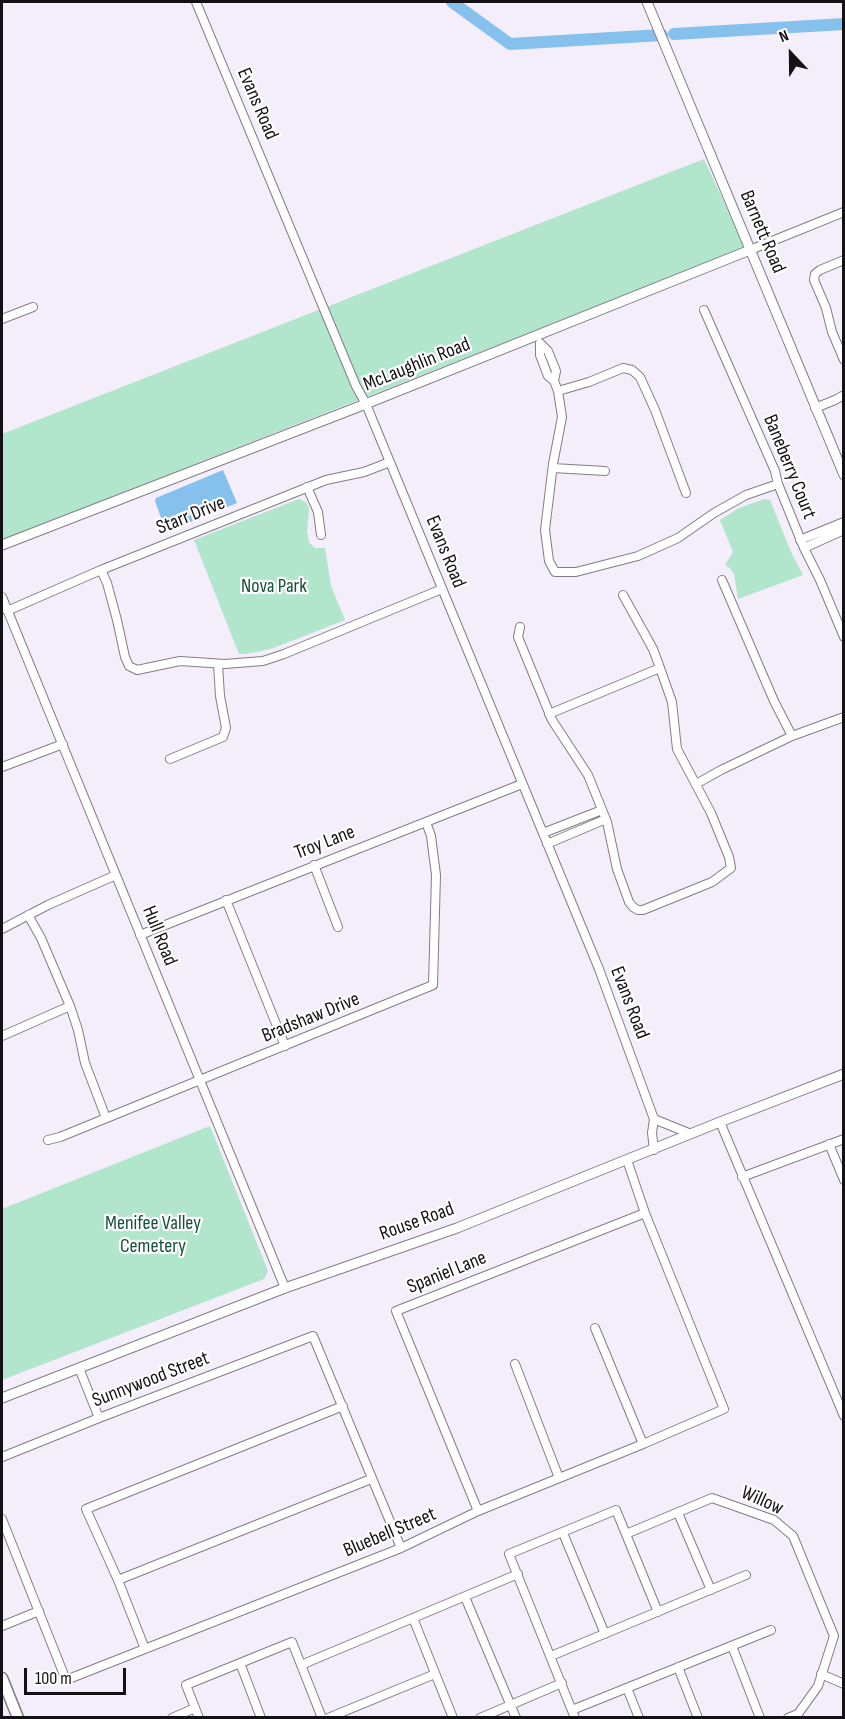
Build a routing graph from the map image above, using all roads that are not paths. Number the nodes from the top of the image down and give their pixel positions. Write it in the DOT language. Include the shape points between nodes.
graph roads {
  1 [pos="196,2"];
  2 [pos="647,3"];
  3 [pos="843,212"];
  4 [pos="750,250"];
  5 [pos="843,260"];
  6 [pos="33,307"];
  7 [pos="704,310"];
  8 [pos="2,319"];
  9 [pos="538,340"];
  10 [pos="843,360"];
  11 [pos="558,391"];
  12 [pos="843,395"];
  13 [pos="366,404"];
  14 [pos="816,408"];
  15 [pos="390,462"];
  16 [pos="553,468"];
  17 [pos="605,471"];
  18 [pos="843,475"];
  19 [pos="778,484"];
  20 [pos="307,487"];
  21 [pos="686,493"];
  22 [pos="843,522"];
  23 [pos="843,530"];
  24 [pos="321,535"];
  25 [pos="802,544"];
  26 [pos="2,545"];
  27 [pos="101,570"];
  28 [pos="722,580"];
  29 [pos="442,589"];
  30 [pos="623,595"];
  31 [pos="2,597"];
  32 [pos="7,611"];
  33 [pos="520,627"];
  34 [pos="843,637"];
  35 [pos="218,664"];
  36 [pos="660,668"];
  37 [pos="549,714"];
  38 [pos="843,717"];
  39 [pos="792,736"];
  40 [pos="63,744"];
  41 [pos="170,759"];
  42 [pos="2,767"];
  43 [pos="522,784"];
  44 [pos="696,784"];
  45 [pos="602,810"];
  46 [pos="606,819"];
  47 [pos="426,822"];
  48 [pos="543,833"];
  49 [pos="547,844"];
  50 [pos="314,865"];
  51 [pos="116,875"];
  52 [pos="226,900"];
  53 [pos="28,915"];
  54 [pos="338,927"];
  55 [pos="2,930"];
  56 [pos="140,935"];
  57 [pos="70,1006"];
  58 [pos="2,1036"];
  59 [pos="285,1046"];
  60 [pos="843,1074"];
  61 [pos="199,1081"];
  62 [pos="106,1118"];
  63 [pos="654,1119"];
  64 [pos="720,1122"];
  65 [pos="691,1134"];
  66 [pos="843,1139"];
  67 [pos="48,1140"];
  68 [pos="829,1144"];
  69 [pos="654,1149"];
  70 [pos="627,1160"];
  71 [pos="742,1178"];
  72 [pos="843,1180"];
  73 [pos="645,1213"];
  74 [pos="285,1288"];
  75 [pos="596,1328"];
  76 [pos="514,1364"];
  77 [pos="79,1368"];
  78 [pos="2,1398"];
  79 [pos="343,1406"];
  80 [pos="843,1416"];
  81 [pos="99,1418"];
  82 [pos="643,1444"];
  83 [pos="2,1457"];
  84 [pos="559,1478"];
  85 [pos="371,1479"];
  86 [pos="478,1511"];
  87 [pos="678,1513"];
  88 [pos="2,1519"];
  89 [pos="563,1533"];
  90 [pos="626,1534"];
  91 [pos="401,1548"];
  92 [pos="518,1574"];
  93 [pos="746,1575"];
  94 [pos="118,1580"];
  95 [pos="711,1590"];
  96 [pos="465,1597"];
  97 [pos="39,1611"];
  98 [pos="658,1612"];
  99 [pos="413,1618"];
  100 [pos="2,1626"];
  101 [pos="771,1630"];
  102 [pos="605,1634"];
  103 [pos="732,1646"];
  104 [pos="145,1649"];
  105 [pos="551,1656"];
  106 [pos="240,1663"];
  107 [pos="301,1665"];
  108 [pos="678,1667"];
  109 [pos="435,1674"];
  110 [pos="821,1674"];
  111 [pos="2,1678"];
  112 [pos="562,1683"];
  113 [pos="843,1684"];
  114 [pos="627,1688"];
  115 [pos="510,1705"];
  116 [pos="195,1708"];
  117 [pos="574,1714"];
  118 [pos="18,1718"];
  119 [pos="172,1718"];
  120 [pos="199,1718"];
  121 [pos="261,1718"];
  122 [pos="322,1718"];
  123 [pos="328,1718"];
  124 [pos="453,1718"];
  125 [pos="480,1718"];
  126 [pos="516,1718"];
  127 [pos="639,1718"];
  128 [pos="698,1718"];
  129 [pos="760,1718"];
  130 [pos="788,1718"];
  1 -- 13 [label="street, Evans Road"];
  2 -- 4 [label="street, Barnett Road"];
  3 -- 4 [label="street, McLaughlin Road"];
  4 -- 9 [label="street, McLaughlin Road"];
  4 -- 14 [label="street, Barnett Road"];
  5 -- 10 [label="street" via="820,270 814,280"];
  6 -- 8 [label="street"];
  7 -- 19 [label="street, Baneberry Court"];
  9 -- 11 [label="street" via="548,351 556,371"];
  9 -- 13 [label="street, McLaughlin Road"];
  11 -- 16 [label="street" via="562,417"];
  11 -- 21 [label="street" via="623,368 632,370 640,377 655,410"];
  12 -- 14 [label="street"];
  13 -- 15 [label="street, Evans Road"];
  13 -- 26 [label="street, McLaughlin Road"];
  14 -- 18 [label="street, Barnett Road"];
  15 -- 20 [label="street, Starr Drive"];
  15 -- 29 [label="street, Evans Road"];
  16 -- 17 [label="street"];
  16 -- 19 [label="street" via="545,530 549,561 555,572 576,572 638,556 678,538 746,495"];
  19 -- 25 [label="street, Baneberry Court"];
  20 -- 24 [label="street" via="318,512"];
  20 -- 27 [label="street, Starr Drive"];
  22 -- 25 [label="street"];
  23 -- 25 [label="street"];
  25 -- 34 [label="street, Baneberry Court"];
  27 -- 32 [label="street, Starr Drive"];
  27 -- 35 [label="street" via="129,666 137,670 180,661"];
  28 -- 39 [label="street"];
  29 -- 35 [label="street" via="284,654 262,661"];
  29 -- 43 [label="street, Evans Road"];
  30 -- 36 [label="street"];
  31 -- 32 [label="street, Hull Road"];
  32 -- 40 [label="street, Hull Road"];
  33 -- 37 [label="street" via="518,637"];
  35 -- 41 [label="street" via="226,728 223,737"];
  36 -- 37 [label="street"];
  36 -- 44 [label="street" via="672,702 677,748"];
  37 -- 45 [label="street" via="588,775"];
  38 -- 39 [label="street"];
  39 -- 44 [label="street"];
  40 -- 42 [label="street"];
  40 -- 51 [label="street, Hull Road"];
  43 -- 47 [label="street, Troy Lane"];
  43 -- 48 [label="street, Evans Road"];
  44 -- 46 [label="street" via="731,868 712,882 643,910 633,908 629,902"];
  45 -- 46 [label="street"];
  45 -- 48 [label="street"];
  46 -- 49 [label="street"];
  47 -- 50 [label="street, Troy Lane"];
  47 -- 59 [label="street, Bradshaw Drive" via="436,875 433,985"];
  48 -- 49 [label="street, Evans Road"];
  49 -- 63 [label="street, Evans Road"];
  50 -- 52 [label="street, Troy Lane"];
  50 -- 54 [label="street"];
  51 -- 53 [label="street"];
  51 -- 56 [label="street, Hull Road"];
  52 -- 56 [label="street, Troy Lane"];
  52 -- 59 [label="street"];
  53 -- 55 [label="street"];
  53 -- 57 [label="street"];
  56 -- 61 [label="street, Hull Road"];
  57 -- 58 [label="street"];
  57 -- 62 [label="street" via="85,1063"];
  59 -- 61 [label="street, Bradshaw Drive"];
  60 -- 64 [label="street, Rouse Road"];
  61 -- 62 [label="street, Bradshaw Drive"];
  61 -- 74 [label="street, Hull Road"];
  62 -- 67 [label="street, Bradshaw Drive"];
  63 -- 65 [label="street"];
  63 -- 69 [label="street, Evans Road"];
  64 -- 65 [label="street, Rouse Road"];
  64 -- 71 [label="street"];
  65 -- 69 [label="street, Rouse Road"];
  66 -- 68 [label="street"];
  68 -- 71 [label="street"];
  68 -- 72 [label="street"];
  69 -- 70 [label="street, Rouse Road"];
  70 -- 73 [label="street"];
  70 -- 74 [label="street, Rouse Road" via="457,1228"];
  71 -- 80 [label="street"];
  73 -- 82 [label="street, Bluebell Street" via="724,1409"];
  73 -- 86 [label="street, Spaniel Lane" via="396,1311"];
  74 -- 77 [label="street, Rouse Road"];
  75 -- 82 [label="street"];
  76 -- 84 [label="street"];
  77 -- 78 [label="street, Rouse Road"];
  77 -- 81 [label="street"];
  79 -- 81 [label="street, Sunnywood Street" via="314,1336"];
  79 -- 85 [label="street"];
  79 -- 94 [label="street" via="86,1509"];
  81 -- 83 [label="street, Sunnywood Street"];
  82 -- 84 [label="street, Bluebell Street"];
  84 -- 86 [label="street, Bluebell Street"];
  85 -- 91 [label="street"];
  85 -- 94 [label="street"];
  86 -- 91 [label="street, Bluebell Street"];
  87 -- 90 [label="street, Willow"];
  87 -- 95 [label="street"];
  87 -- 110 [label="street, Willow" via="712,1498 774,1520 793,1536 834,1636"];
  88 -- 97 [label="street"];
  89 -- 90 [label="street" via="616,1510"];
  89 -- 92 [label="street" via="509,1554"];
  89 -- 102 [label="street"];
  90 -- 98 [label="street"];
  91 -- 104 [label="street, Bluebell Street"];
  92 -- 96 [label="street"];
  92 -- 105 [label="street"];
  93 -- 95 [label="street"];
  94 -- 104 [label="street"];
  95 -- 98 [label="street"];
  96 -- 99 [label="street"];
  96 -- 115 [label="street"];
  97 -- 100 [label="street"];
  97 -- 104 [label="street, Bluebell Street" via="66,1680"];
  98 -- 102 [label="street"];
  99 -- 107 [label="street"];
  99 -- 109 [label="street"];
  101 -- 103 [label="street"];
  102 -- 105 [label="street"];
  103 -- 108 [label="street"];
  103 -- 129 [label="street"];
  105 -- 112 [label="street"];
  106 -- 107 [label="street" via="292,1642"];
  106 -- 116 [label="street" via="186,1685"];
  106 -- 121 [label="street"];
  107 -- 122 [label="street"];
  108 -- 114 [label="street"];
  108 -- 128 [label="street"];
  109 -- 123 [label="street"];
  109 -- 124 [label="street"];
  110 -- 113 [label="street"];
  110 -- 130 [label="street, Willow" via="818,1686 798,1714"];
  111 -- 118 [label="main road"];
  112 -- 115 [label="street"];
  112 -- 117 [label="street"];
  114 -- 117 [label="street"];
  114 -- 127 [label="street"];
  115 -- 125 [label="street"];
  115 -- 126 [label="street"];
  116 -- 119 [label="street"];
  116 -- 120 [label="street"];
}
